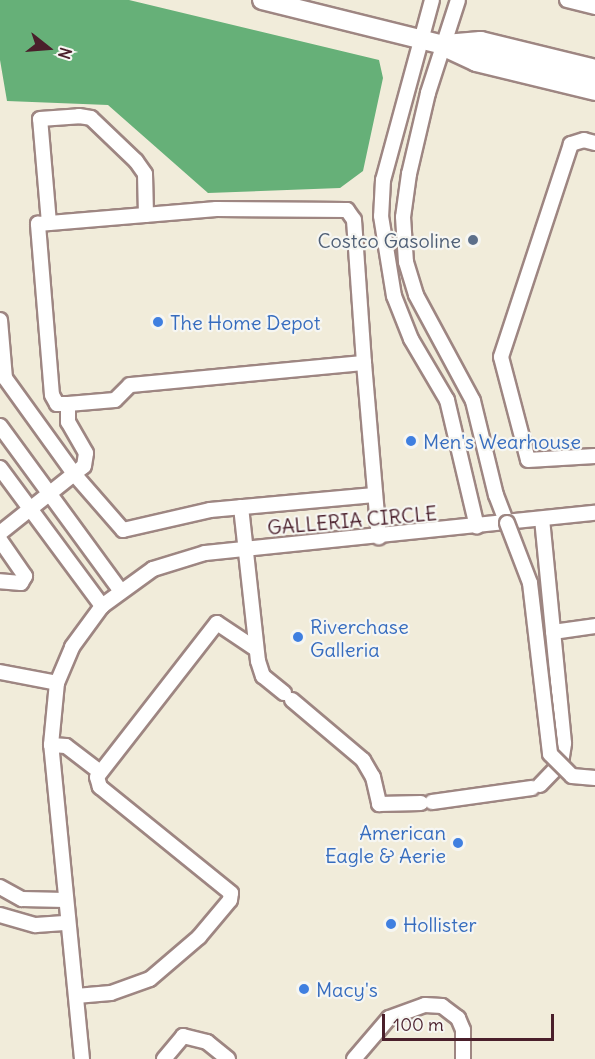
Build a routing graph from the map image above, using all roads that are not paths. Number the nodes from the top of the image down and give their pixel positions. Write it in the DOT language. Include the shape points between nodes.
graph roads {
  1 [pos="262,0"];
  2 [pos="432,0"];
  3 [pos="458,0"];
  4 [pos="567,0"];
  5 [pos="595,7"];
  6 [pos="420,39"];
  7 [pos="444,45"];
  8 [pos="595,70"];
  9 [pos="595,89"];
  10 [pos="595,143"];
  11 [pos="146,215"];
  12 [pos="49,223"];
  13 [pos="0,320"];
  14 [pos="364,363"];
  15 [pos="3,375"];
  16 [pos="68,404"];
  17 [pos="0,426"];
  18 [pos="595,456"];
  19 [pos="0,468"];
  20 [pos="75,475"];
  21 [pos="49,493"];
  22 [pos="374,495"];
  23 [pos="29,507"];
  24 [pos="241,507"];
  25 [pos="595,513"];
  26 [pos="542,519"];
  27 [pos="507,523"];
  28 [pos="477,527"];
  29 [pos="0,533"];
  30 [pos="379,537"];
  31 [pos="0,540"];
  32 [pos="244,550"];
  33 [pos="0,581"];
  34 [pos="120,591"];
  35 [pos="102,606"];
  36 [pos="595,626"];
  37 [pos="553,632"];
  38 [pos="256,649"];
  39 [pos="0,672"];
  40 [pos="57,683"];
  41 [pos="51,745"];
  42 [pos="100,772"];
  43 [pos="595,778"];
  44 [pos="0,887"];
  45 [pos="65,900"];
  46 [pos="0,915"];
  47 [pos="68,923"];
  48 [pos="76,996"];
  49 [pos="82,1059"];
  50 [pos="164,1059"];
  51 [pos="228,1059"];
  52 [pos="354,1059"];
  53 [pos="463,1059"];
  1 -- 6 [label="main road"];
  2 -- 6 [label="street"];
  3 -- 7 [label="street"];
  4 -- 5 [label="street"];
  6 -- 7 [label="main road"];
  6 -- 28 [label="street" via="383,180 383,246 394,296 411,339 447,400"];
  7 -- 8 [label="highway" via="480,42"];
  7 -- 9 [label="highway" via="476,60"];
  7 -- 27 [label="street" via="409,174 403,217 406,262 416,295 473,401 493,484"];
  10 -- 18 [label="street" via="584,140 571,144 501,357 528,460"];
  11 -- 12 [label="street"];
  11 -- 12 [label="street" via="144,174 136,161 91,118 79,116 40,120"];
  11 -- 14 [label="street" via="216,210 347,210 354,220"];
  12 -- 16 [label="street" via="38,224 52,395 57,404"];
  13 -- 15 [label="street"];
  14 -- 16 [label="street" via="130,385 115,400"];
  14 -- 22 [label="street"];
  15 -- 20 [label="street"];
  16 -- 20 [label="street" via="68,422 86,453 84,466"];
  17 -- 21 [label="street"];
  19 -- 23 [label="street"];
  20 -- 21 [label="street"];
  20 -- 24 [label="street" via="123,530 178,515"];
  21 -- 23 [label="street"];
  21 -- 34 [label="street"];
  22 -- 24 [label="street"];
  22 -- 30 [label="street"];
  23 -- 29 [label="street"];
  23 -- 35 [label="street"];
  24 -- 32 [label="street"];
  25 -- 26 [label="street, GALLERIA CIRCLE"];
  26 -- 27 [label="street, GALLERIA CIRCLE"];
  26 -- 37 [label="street"];
  27 -- 28 [label="street, GALLERIA CIRCLE"];
  27 -- 43 [label="street, bridge" via="530,583 550,754 572,776"];
  28 -- 30 [label="street, GALLERIA CIRCLE"];
  30 -- 32 [label="street, GALLERIA CIRCLE"];
  31 -- 33 [label="street" via="25,576 21,583"];
  32 -- 34 [label="street, GALLERIA CIRCLE" via="170,562"];
  32 -- 38 [label="street"];
  34 -- 35 [label="street, GALLERIA CIRCLE"];
  35 -- 40 [label="street, GALLERIA CIRCLE" via="72,647"];
  36 -- 37 [label="street"];
  37 -- 38 [label="street" via="564,743 561,763 536,787 426,802 379,804 373,777 363,760 263,676"];
  38 -- 42 [label="street" via="217,623"];
  39 -- 40 [label="street"];
  40 -- 41 [label="street, GALLERIA CIRCLE"];
  41 -- 42 [label="street" via="66,746"];
  41 -- 45 [label="street, GALLERIA CIRCLE"];
  42 -- 48 [label="street" via="100,787 231,893 199,938 150,979 111,993"];
  44 -- 45 [label="street" via="22,899"];
  45 -- 47 [label="street, GALLERIA CIRCLE"];
  46 -- 47 [label="street" via="36,925"];
  47 -- 48 [label="street, GALLERIA CIRCLE"];
  48 -- 49 [label="street, GALLERIA CIRCLE"];
  50 -- 51 [label="street" via="183,1036 207,1042"];
  52 -- 53 [label="street" via="389,1018 425,1005 442,1006 458,1018 464,1038"];
}
